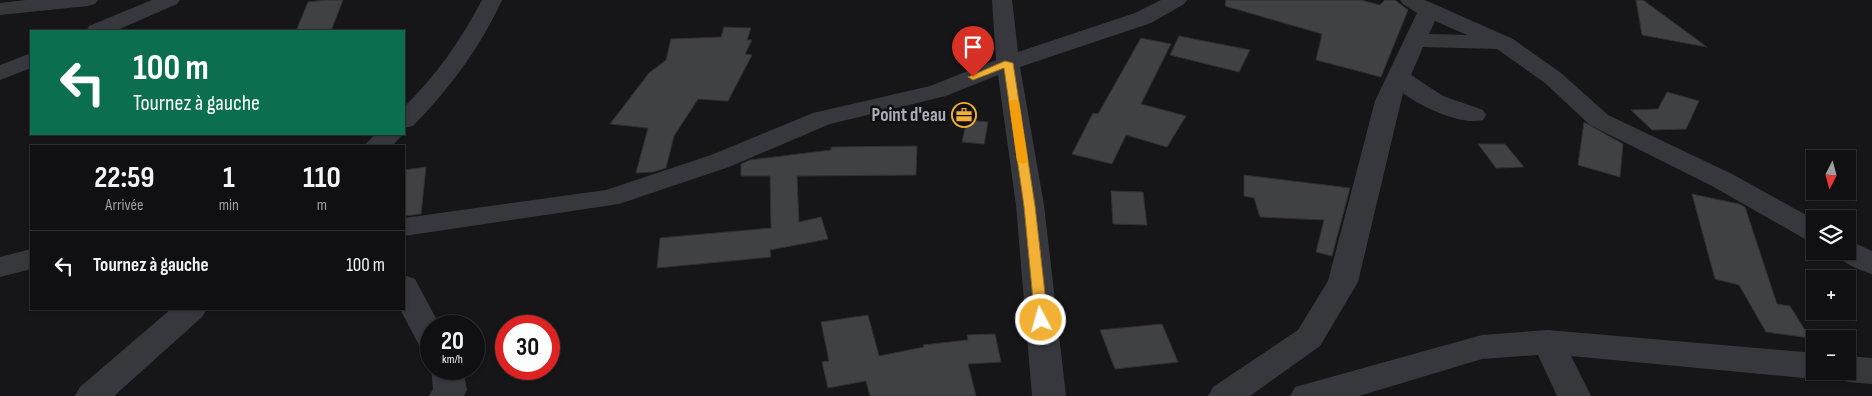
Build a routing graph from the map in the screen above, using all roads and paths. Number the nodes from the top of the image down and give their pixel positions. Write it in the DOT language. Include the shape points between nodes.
graph roads {
  1 [pos="88,0"];
  2 [pos="170,0"];
  3 [pos="492,0"];
  4 [pos="1002,0"];
  5 [pos="1177,0"];
  6 [pos="1420,5"];
  7 [pos="0,9"];
  8 [pos="99,30"];
  9 [pos="1417,40"];
  10 [pos="1505,44"];
  11 [pos="30,60"];
  12 [pos="1008,63"];
  13 [pos="0,73"];
  14 [pos="1400,78"];
  15 [pos="1474,115"];
  16 [pos="405,120"];
  17 [pos="389,135"];
  18 [pos="378,145"];
  19 [pos="405,227"];
  20 [pos="1806,227"];
  21 [pos="1856,255"];
  22 [pos="30,259"];
  23 [pos="1872,264"];
  24 [pos="0,268"];
  25 [pos="405,288"];
  26 [pos="190,310"];
  27 [pos="420,317"];
  28 [pos="1548,342"];
  29 [pos="1806,365"];
  30 [pos="1856,370"];
  31 [pos="1872,371"];
  32 [pos="449,380"];
  33 [pos="92,396"];
  34 [pos="446,396"];
  35 [pos="1049,396"];
  36 [pos="1225,396"];
  37 [pos="1307,396"];
  38 [pos="1574,396"];
  1 -- 7 [label="street"];
  2 -- 8 [label="street"];
  3 -- 16 [label="street" via="454,64 425,101"];
  4 -- 12 [label="street"];
  5 -- 12 [label="street" via="1143,18"];
  6 -- 9 [label="street"];
  6 -- 10 [label="street"];
  9 -- 10 [label="street"];
  9 -- 14 [label="street"];
  10 -- 20 [label="street" via="1553,78 1599,120 1722,180"];
  11 -- 13 [label="street"];
  12 -- 19 [label="street" via="938,91 822,118 720,161 609,198"];
  12 -- 35 [label="street" via="1030,206"];
  14 -- 15 [label="street" via="1416,93 1437,104"];
  14 -- 36 [label="street" via="1387,101 1343,282 1309,338"];
  17 -- 18 [label="street"];
  21 -- 23 [label="street"];
  22 -- 24 [label="street"];
  25 -- 27 [label="street"];
  26 -- 33 [label="street"];
  28 -- 29 [label="street"];
  28 -- 37 [label="street" via="1482,346"];
  28 -- 38 [label="street"];
  30 -- 31 [label="street"];
  32 -- 34 [label="street" via="450,390"];
}
